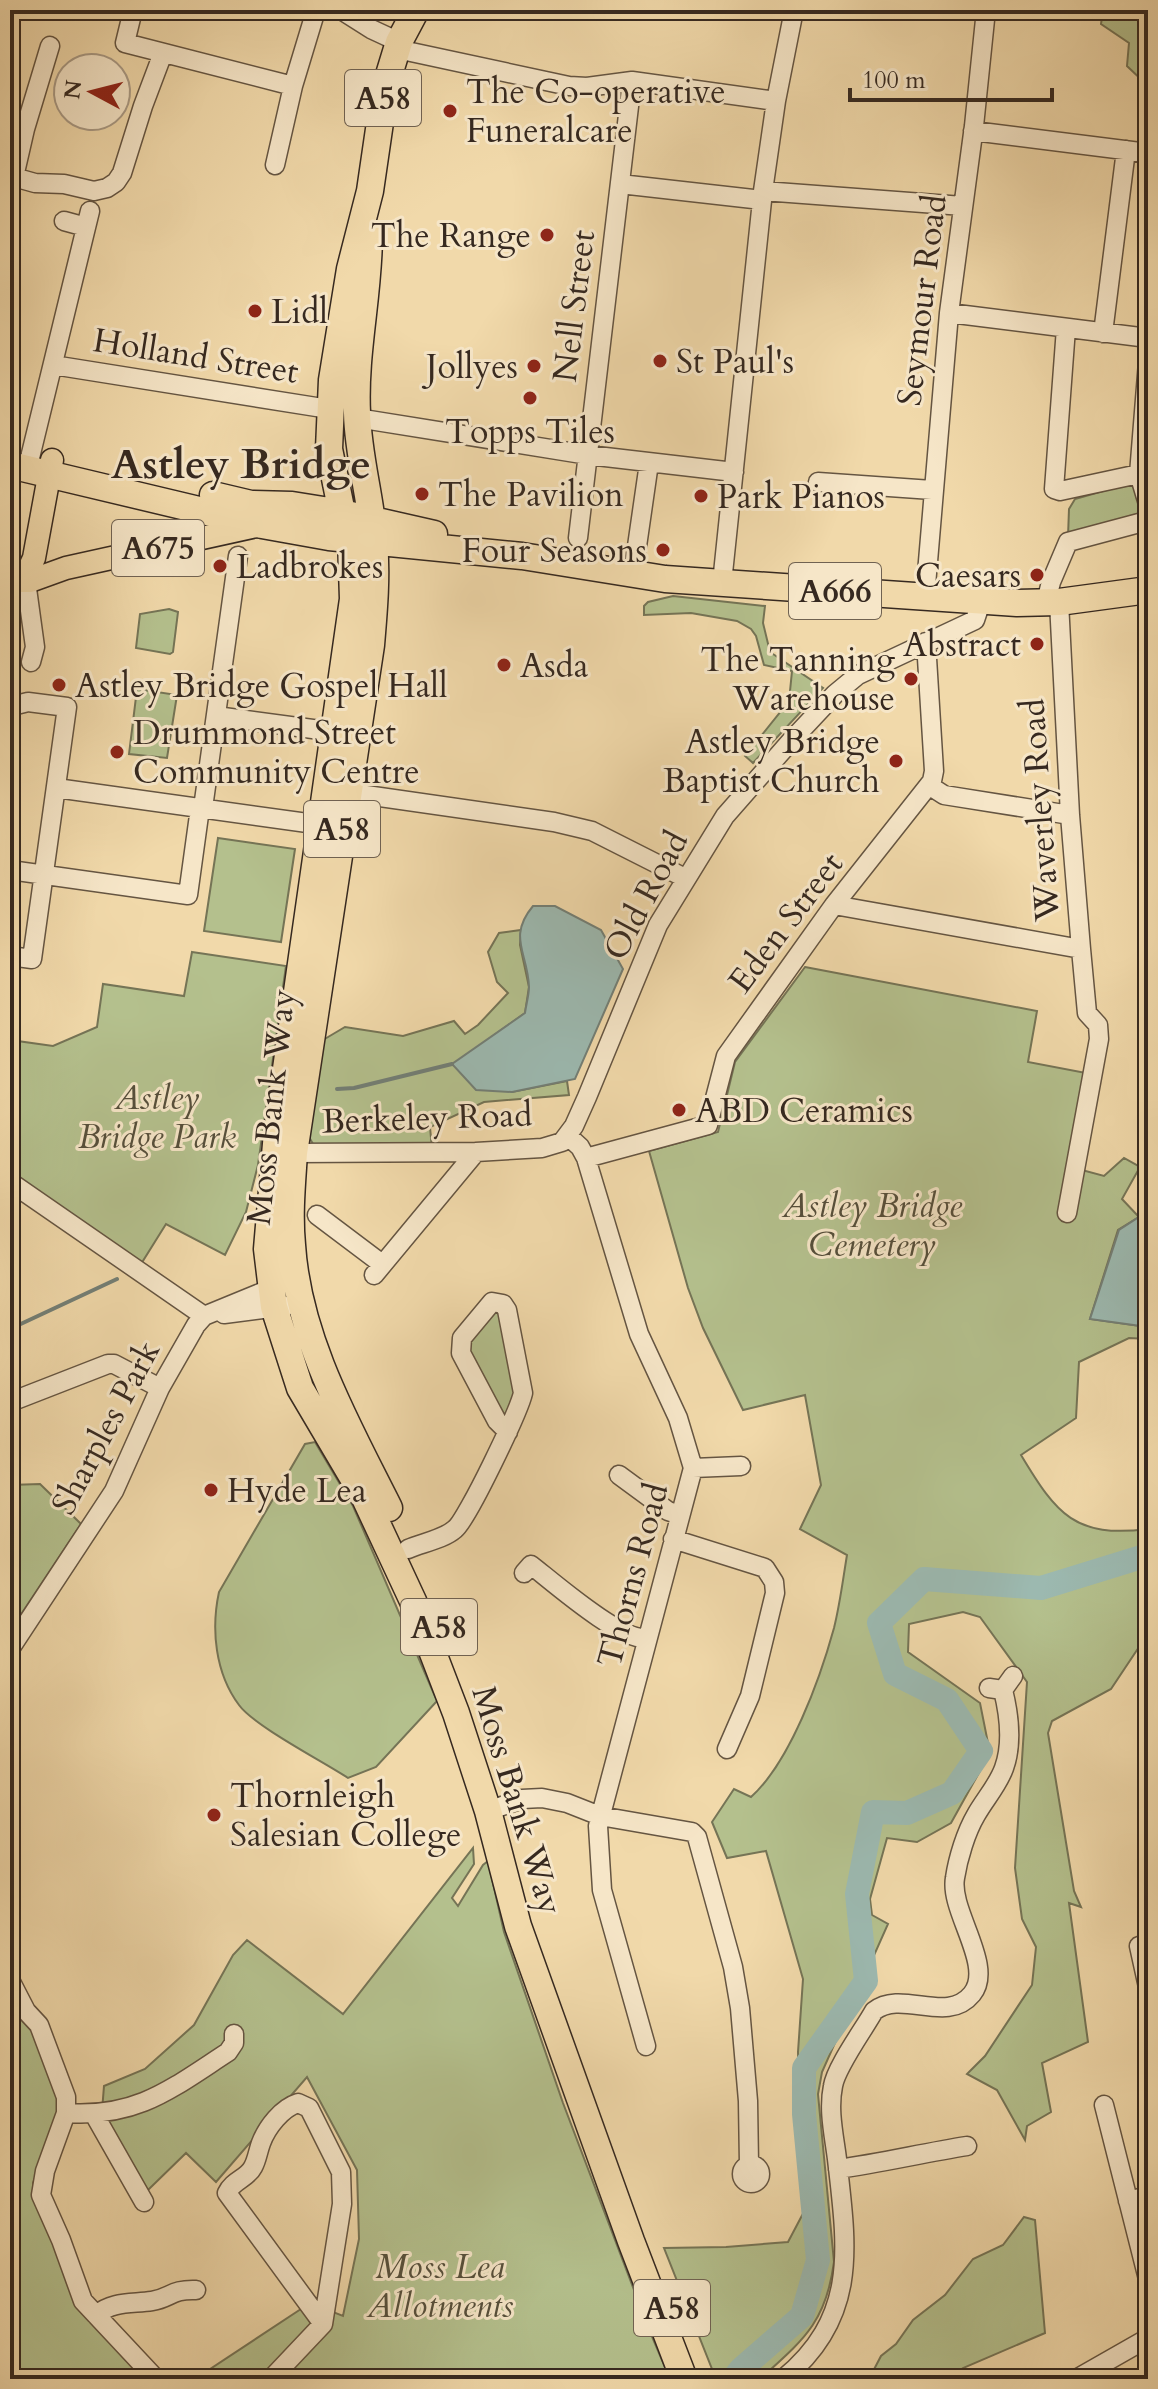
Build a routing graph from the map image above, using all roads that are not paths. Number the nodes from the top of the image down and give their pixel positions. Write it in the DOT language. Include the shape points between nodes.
graph roads {
  1 [pos="133,10"];
  2 [pos="316,10"];
  3 [pos="341,10"];
  4 [pos="416,10"];
  5 [pos="794,10"];
  6 [pos="986,10"];
  7 [pos="398,45"];
  8 [pos="50,46"];
  9 [pos="163,53"];
  10 [pos="632,81"];
  11 [pos="293,86"];
  12 [pos="776,101"];
  13 [pos="973,131"];
  14 [pos="1126,150"];
  15 [pos="1148,153"];
  16 [pos="274,165"];
  17 [pos="12,176"];
  18 [pos="620,184"];
  19 [pos="370,191"];
  20 [pos="763,196"];
  21 [pos="963,206"];
  22 [pos="64,221"];
  23 [pos="949,313"];
  24 [pos="1066,328"];
  25 [pos="1103,333"];
  26 [pos="1148,338"];
  27 [pos="1148,362"];
  28 [pos="53,365"];
  29 [pos="329,409"];
  30 [pos="357,418"];
  31 [pos="329,449"];
  32 [pos="588,455"];
  33 [pos="30,462"];
  34 [pos="649,463"];
  35 [pos="734,472"];
  36 [pos="1144,473"];
  37 [pos="818,482"];
  38 [pos="932,490"];
  39 [pos="1148,504"];
  40 [pos="292,505"];
  41 [pos="256,514"];
  42 [pos="1148,517"];
  43 [pos="357,528"];
  44 [pos="578,538"];
  45 [pos="433,546"];
  46 [pos="238,556"];
  47 [pos="522,556"];
  48 [pos="633,574"];
  49 [pos="21,575"];
  50 [pos="722,583"];
  51 [pos="1148,590"];
  52 [pos="376,592"];
  53 [pos="925,597"];
  54 [pos="981,602"];
  55 [pos="1053,602"];
  56 [pos="926,642"];
  57 [pos="31,662"];
  58 [pos="21,684"];
  59 [pos="13,708"];
  60 [pos="216,716"];
  61 [pos="335,732"];
  62 [pos="930,786"];
  63 [pos="56,788"];
  64 [pos="337,790"];
  65 [pos="202,808"];
  66 [pos="1070,815"];
  67 [pos="322,825"];
  68 [pos="10,870"];
  69 [pos="43,875"];
  70 [pos="685,878"];
  71 [pos="834,905"];
  72 [pos="1081,949"];
  73 [pos="10,956"];
  74 [pos="565,1139"];
  75 [pos="476,1152"];
  76 [pos="294,1153"];
  77 [pos="586,1158"];
  78 [pos="10,1182"];
  79 [pos="1067,1213"];
  80 [pos="317,1215"];
  81 [pos="298,1292"];
  82 [pos="272,1298"];
  83 [pos="204,1316"];
  84 [pos="160,1388"];
  85 [pos="13,1401"];
  86 [pos="508,1432"];
  87 [pos="741,1466"];
  88 [pos="693,1468"];
  89 [pos="619,1475"];
  90 [pos="680,1515"];
  91 [pos="673,1539"];
  92 [pos="408,1549"];
  93 [pos="524,1573"];
  94 [pos="647,1638"];
  95 [pos="10,1649"];
  96 [pos="1002,1685"];
  97 [pos="727,1749"];
  98 [pos="496,1808"];
  99 [pos="600,1816"];
  100 [pos="1143,1954"];
  101 [pos="10,1980"];
  102 [pos="1148,1987"];
  103 [pos="234,2034"];
  104 [pos="646,2046"];
  105 [pos="1104,2105"];
  106 [pos="66,2113"];
  107 [pos="94,2114"];
  108 [pos="960,2152"];
  109 [pos="749,2165"];
  110 [pos="838,2169"];
  111 [pos="1148,2196"];
  112 [pos="1128,2201"];
  113 [pos="144,2202"];
  114 [pos="1147,2275"];
  115 [pos="196,2290"];
  116 [pos="96,2315"];
  117 [pos="323,2324"];
  118 [pos="1148,2338"];
  119 [pos="156,2379"];
  120 [pos="271,2379"];
  121 [pos="684,2379"];
  122 [pos="698,2379"];
  123 [pos="783,2379"];
  124 [pos="1076,2379"];
  1 -- 9 [label="street" via="125,43"];
  2 -- 11 [label="street"];
  3 -- 7 [label="street"];
  4 -- 7 [label="highway, A58"];
  5 -- 12 [label="street"];
  6 -- 13 [label="street, Seymour Road"];
  7 -- 10 [label="street" via="569,86"];
  7 -- 19 [label="highway, A58" via="385,88"];
  8 -- 17 [label="street" via="51,70 25,129"];
  9 -- 11 [label="street"];
  9 -- 17 [label="street" via="116,182 94,191"];
  10 -- 12 [label="street"];
  10 -- 18 [label="street, Nell Street"];
  11 -- 16 [label="street"];
  12 -- 20 [label="street"];
  13 -- 14 [label="street"];
  13 -- 21 [label="street, Seymour Road"];
  14 -- 15 [label="street"];
  14 -- 25 [label="street"];
  18 -- 20 [label="street"];
  18 -- 32 [label="street, Nell Street"];
  19 -- 29 [label="highway, A58" via="350,269"];
  19 -- 30 [label="highway, A58"];
  20 -- 21 [label="street"];
  20 -- 35 [label="street"];
  21 -- 23 [label="street, Seymour Road"];
  22 -- 28 [label="street" via="88,219"];
  23 -- 24 [label="street"];
  23 -- 38 [label="street, Seymour Road"];
  24 -- 25 [label="street"];
  24 -- 36 [label="street" via="1054,489"];
  25 -- 26 [label="street"];
  27 -- 36 [label="street"];
  28 -- 29 [label="street, Holland Street"];
  28 -- 33 [label="street"];
  29 -- 31 [label="highway, A58"];
  30 -- 32 [label="street"];
  30 -- 43 [label="highway, A58" via="363,473"];
  31 -- 40 [label="highway" via="320,477"];
  31 -- 43 [label="highway, A58"];
  32 -- 34 [label="street"];
  32 -- 44 [label="street, Nell Street"];
  33 -- 41 [label="highway, A666"];
  33 -- 49 [label="main road"];
  34 -- 35 [label="street"];
  34 -- 48 [label="street"];
  35 -- 50 [label="street"];
  36 -- 39 [label="street"];
  37 -- 38 [label="street"];
  38 -- 53 [label="street, Seymour Road"];
  40 -- 41 [label="highway"];
  40 -- 43 [label="highway"];
  41 -- 43 [label="highway, A666" via="329,537"];
  41 -- 49 [label="main road, A675" via="54,571 42,567"];
  42 -- 55 [label="street" via="1068,542 1051,582"];
  43 -- 45 [label="highway, A666"];
  43 -- 47 [label="highway"];
  43 -- 52 [label="highway, Moss Bank Way / A58"];
  43 -- 61 [label="highway, Moss Bank Way / A58"];
  45 -- 47 [label="highway, A666"];
  45 -- 52 [label="highway" via="396,561"];
  46 -- 60 [label="street"];
  47 -- 48 [label="highway, A666"];
  48 -- 50 [label="highway, A666"];
  49 -- 57 [label="street" via="35,647"];
  50 -- 53 [label="highway, A666"];
  51 -- 55 [label="highway, A666"];
  52 -- 64 [label="highway, Moss Bank Way / A58" via="371,645"];
  53 -- 54 [label="highway, A666"];
  54 -- 55 [label="highway, A666"];
  54 -- 56 [label="street, Old Road" via="975,620"];
  55 -- 66 [label="street, Waverley Road"];
  56 -- 62 [label="street" via="934,771"];
  56 -- 70 [label="street, Old Road" via="858,675 835,694 725,816"];
  58 -- 59 [label="street"];
  59 -- 63 [label="street" via="28,702 67,707"];
  60 -- 61 [label="street"];
  60 -- 65 [label="street"];
  61 -- 64 [label="highway, Moss Bank Way / A58"];
  62 -- 66 [label="street" via="944,795"];
  62 -- 71 [label="street, Eden Street"];
  63 -- 65 [label="street"];
  63 -- 69 [label="street"];
  64 -- 67 [label="highway, Moss Bank Way / A58"];
  64 -- 70 [label="street" via="592,831"];
  64 -- 76 [label="highway, Moss Bank Way / A58"];
  65 -- 67 [label="street"];
  65 -- 69 [label="street" via="188,895"];
  66 -- 72 [label="street, Waverley Road"];
  67 -- 82 [label="highway, Moss Bank Way / A58" via="277,1132 267,1249"];
  68 -- 69 [label="street"];
  69 -- 73 [label="street" via="32,959"];
  70 -- 74 [label="street, Old Road" via="658,925"];
  71 -- 72 [label="street"];
  71 -- 77 [label="street, Eden Street" via="726,1056 708,1125"];
  72 -- 79 [label="street, Waverley Road" via="1087,1013 1098,1025 1099,1039"];
  74 -- 75 [label="street, Berkeley Road" via="542,1148"];
  74 -- 77 [label="street, Thorns Road" via="580,1147"];
  75 -- 76 [label="street, Berkeley Road"];
  75 -- 80 [label="street" via="378,1269"];
  76 -- 81 [label="highway, Moss Bank Way / A58" via="290,1204"];
  77 -- 88 [label="street, Thorns Road" via="639,1334 678,1418"];
  78 -- 83 [label="street"];
  81 -- 82 [label="street"];
  81 -- 92 [label="highway, Moss Bank Way / A58" via="333,1395"];
  82 -- 83 [label="street"];
  82 -- 98 [label="highway, Moss Bank Way / A58" via="300,1388 365,1498 413,1601"];
  83 -- 84 [label="street, Sharples Park"];
  84 -- 85 [label="street" via="108,1364"];
  84 -- 95 [label="street, Sharples Park" via="114,1491"];
  86 -- 86 [label="street" via="523,1393 507,1310 492,1302 460,1345 497,1421"];
  86 -- 92 [label="street" via="457,1528"];
  87 -- 88 [label="street"];
  88 -- 90 [label="street, Thorns Road"];
  89 -- 90 [label="street"];
  90 -- 91 [label="street, Thorns Road"];
  91 -- 94 [label="street, Thorns Road"];
  91 -- 97 [label="street" via="765,1568 774,1582 750,1696"];
  92 -- 98 [label="highway, Moss Bank Way / A58" via="472,1709"];
  93 -- 94 [label="street" via="531,1565 607,1624 635,1639"];
  94 -- 99 [label="street, Thorns Road"];
  96 -- 110 [label="street" via="1010,1721 1004,1768 973,1820 954,1880 978,1963 974,1991 953,2006 897,2002 874,2011 834,2079 831,2110"];
  98 -- 99 [label="street" via="542,1798"];
  98 -- 121 [label="highway, Moss Bank Way / A58" via="518,1926"];
  98 -- 122 [label="highway, Moss Bank Way / A58"];
  99 -- 104 [label="street, Thorns Road" via="602,1890"];
  99 -- 109 [label="street" via="692,1832 700,1844 740,2008"];
  100 -- 102 [label="street"];
  101 -- 106 [label="street" via="39,2025 66,2097"];
  103 -- 107 [label="street" via="228,2052 153,2100"];
  105 -- 112 [label="street"];
  106 -- 107 [label="street"];
  106 -- 116 [label="street" via="41,2195 83,2301"];
  107 -- 113 [label="street"];
  108 -- 110 [label="street" via="920,2153"];
  110 -- 123 [label="street" via="844,2262 838,2303 817,2347"];
  111 -- 112 [label="street"];
  112 -- 114 [label="street"];
  115 -- 116 [label="street" via="110,2305"];
  116 -- 119 [label="street"];
  117 -- 117 [label="street" via="342,2204 341,2172 309,2108 298,2103 273,2122 255,2166 227,2193"];
  117 -- 120 [label="street"];
  118 -- 124 [label="street"];
}
